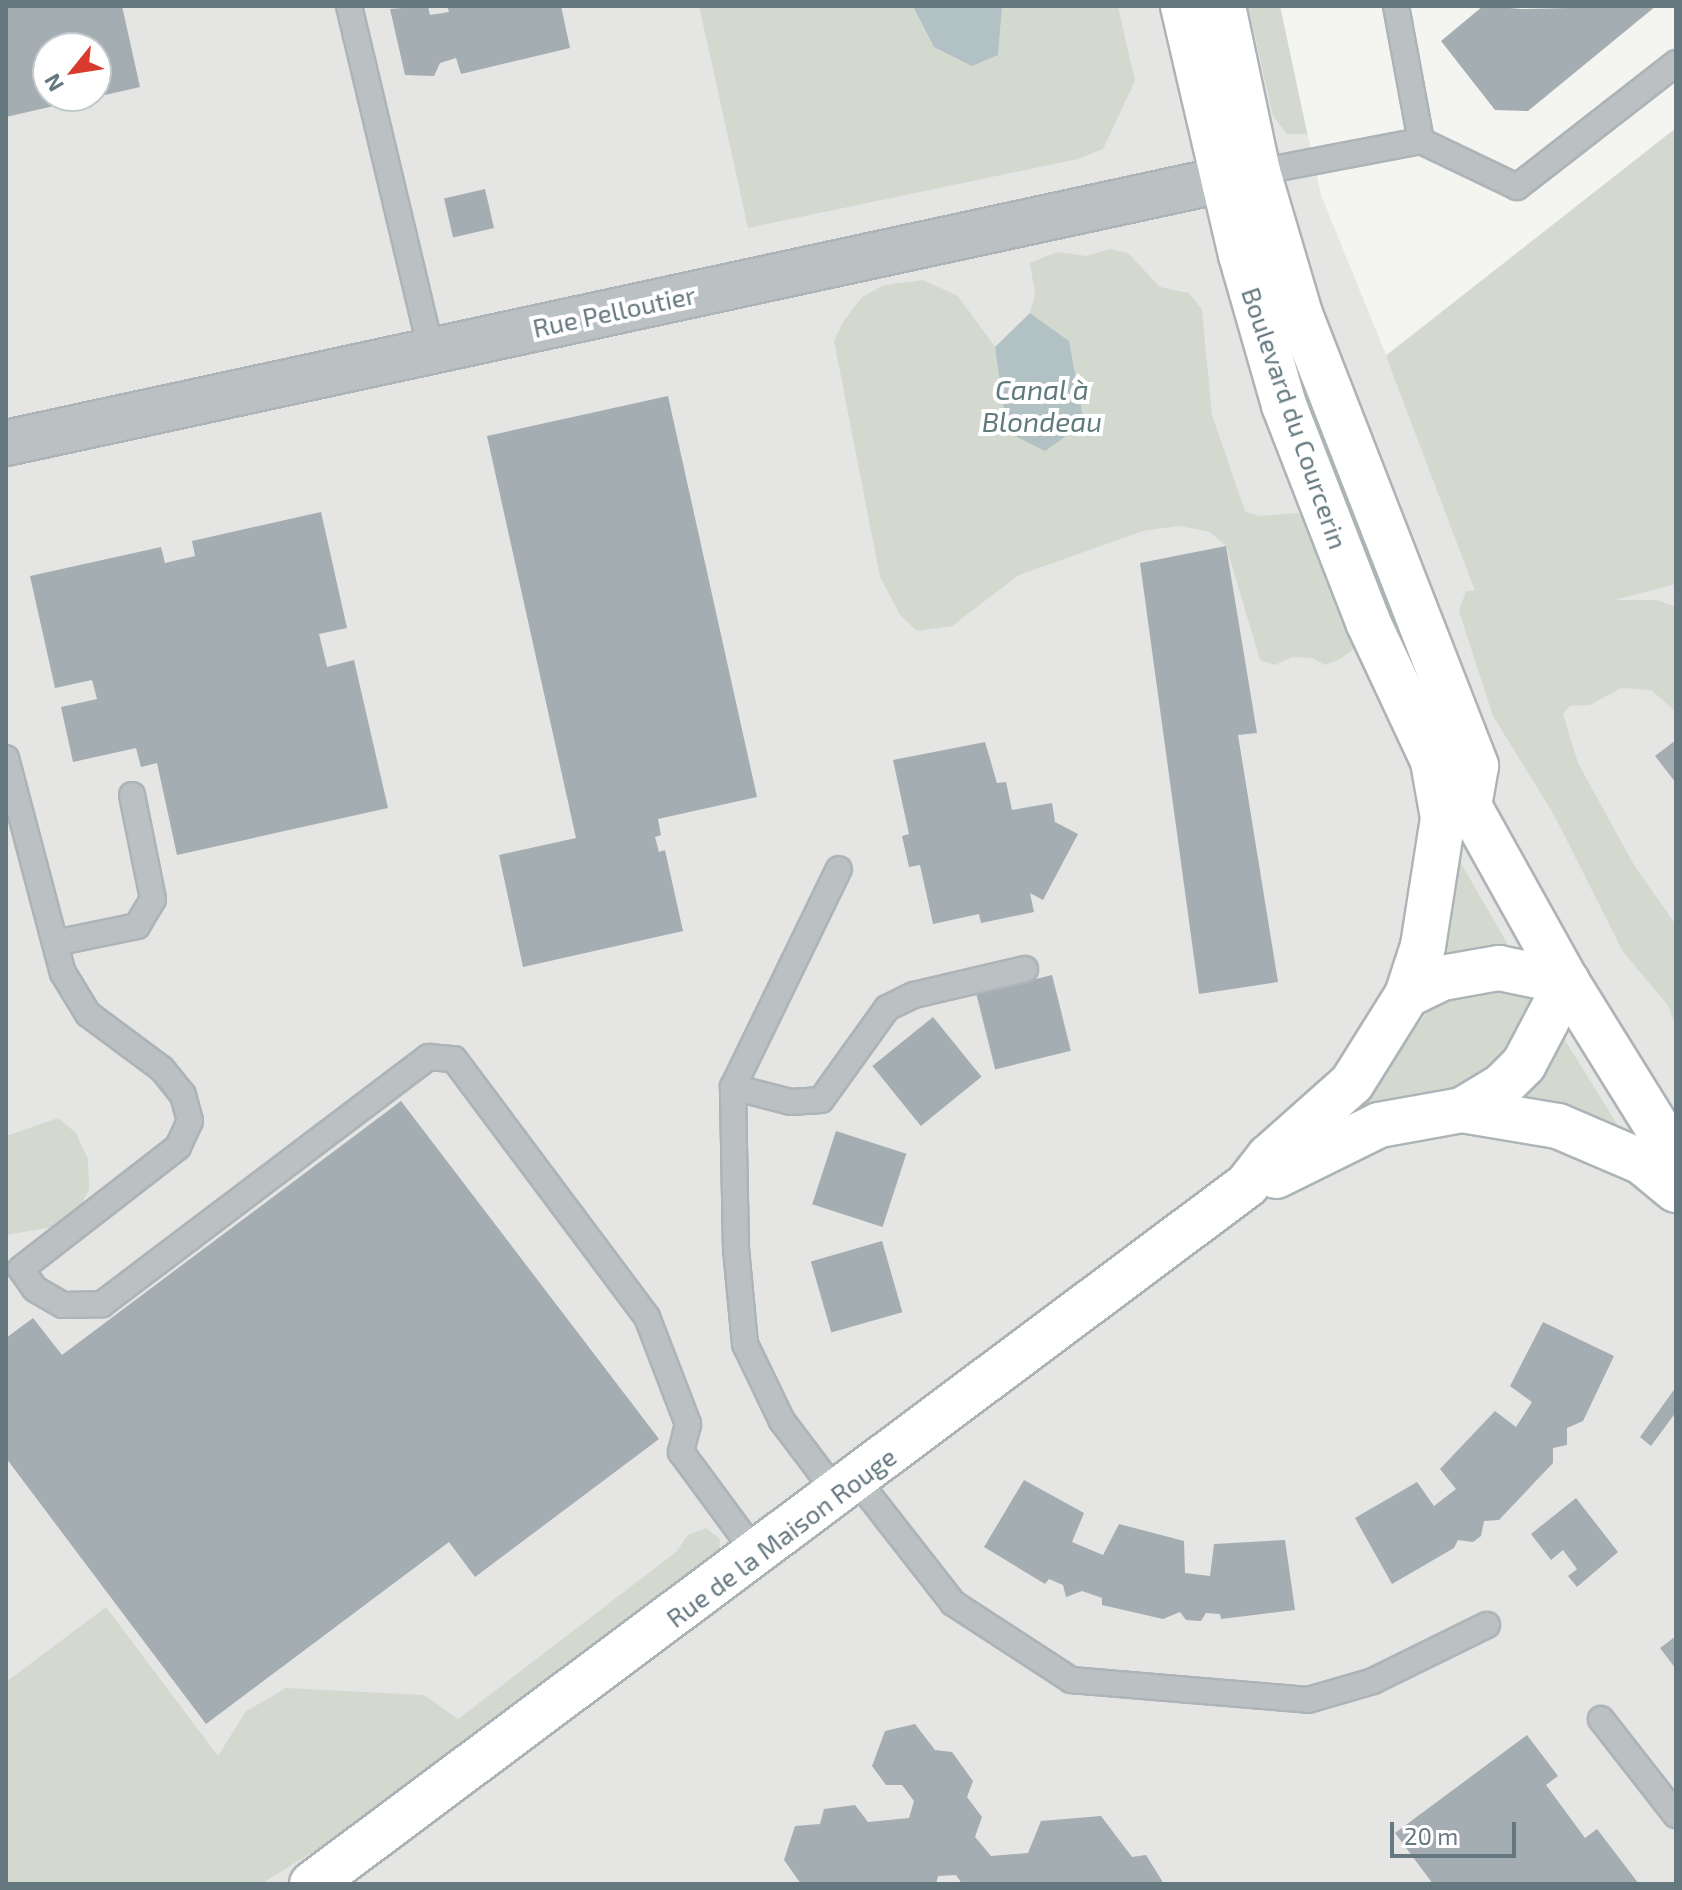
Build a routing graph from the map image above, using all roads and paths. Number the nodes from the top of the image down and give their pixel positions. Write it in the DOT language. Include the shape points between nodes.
graph roads {
  1 [pos="349,6"];
  2 [pos="1183,6"];
  3 [pos="1223,6"];
  4 [pos="1396,6"];
  5 [pos="1676,63"];
  6 [pos="1421,141"];
  7 [pos="1240,175"];
  8 [pos="431,351"];
  9 [pos="6,443"];
  10 [pos="6,758"];
  11 [pos="1433,761"];
  12 [pos="132,795"];
  13 [pos="1469,806"];
  14 [pos="839,869"];
  15 [pos="55,943"];
  16 [pos="1025,969"];
  17 [pos="1567,982"];
  18 [pos="1407,995"];
  19 [pos="733,1087"];
  20 [pos="1462,1110"];
  21 [pos="1676,1164"];
  22 [pos="1247,1185"];
  23 [pos="848,1487"];
  24 [pos="757,1555"];
  25 [pos="1487,1625"];
  26 [pos="1601,1719"];
  27 [pos="1676,1815"];
  28 [pos="312,1884"];
  1 -- 8 [label="lane"];
  2 -- 7 [label="street, Boulevard du Courcerin"];
  3 -- 7 [label="street, Boulevard du Courcerin"];
  4 -- 6 [label="lane"];
  5 -- 6 [label="lane" via="1517,187"];
  6 -- 7 [label="lane"];
  7 -- 8 [label="street, Rue Pelloutier"];
  7 -- 11 [label="street, Boulevard du Courcerin" via="1284,405 1318,500"];
  7 -- 13 [label="street, Boulevard du Courcerin" via="1476,766"];
  8 -- 9 [label="street, Rue Pelloutier"];
  10 -- 15 [label="lane"];
  11 -- 13 [label="street, Boulevard du Courcerin"];
  11 -- 18 [label="street" via="1443,818 1439,862"];
  12 -- 15 [label="lane" via="153,899 137,926"];
  13 -- 17 [label="street, Boulevard du Courcerin"];
  14 -- 19 [label="lane"];
  15 -- 24 [label="lane" via="63,973 88,1014 162,1069 183,1095 190,1121 178,1147 21,1269 35,1289 63,1305 102,1304 429,1057 454,1059 647,1317 688,1424 681,1452"];
  16 -- 19 [label="lane" via="914,995 887,1008 821,1100 791,1102"];
  17 -- 18 [label="street" via="1527,970 1475,970"];
  17 -- 20 [label="street" via="1524,1064 1502,1086"];
  17 -- 21 [label="street, Boulevard du Courcerin"];
  18 -- 22 [label="street" via="1352,1083 1269,1157"];
  19 -- 23 [label="lane" via="736,1249 745,1344 782,1421"];
  20 -- 21 [label="street" via="1558,1126 1642,1162"];
  20 -- 22 [label="street" via="1379,1125"];
  22 -- 23 [label="street, Rue de la Maison Rouge"];
  23 -- 24 [label="street, Rue de la Maison Rouge"];
  23 -- 25 [label="lane" via="953,1603 1071,1680 1308,1700 1373,1681"];
  24 -- 28 [label="street, Rue de la Maison Rouge"];
  26 -- 27 [label="lane"];
}
